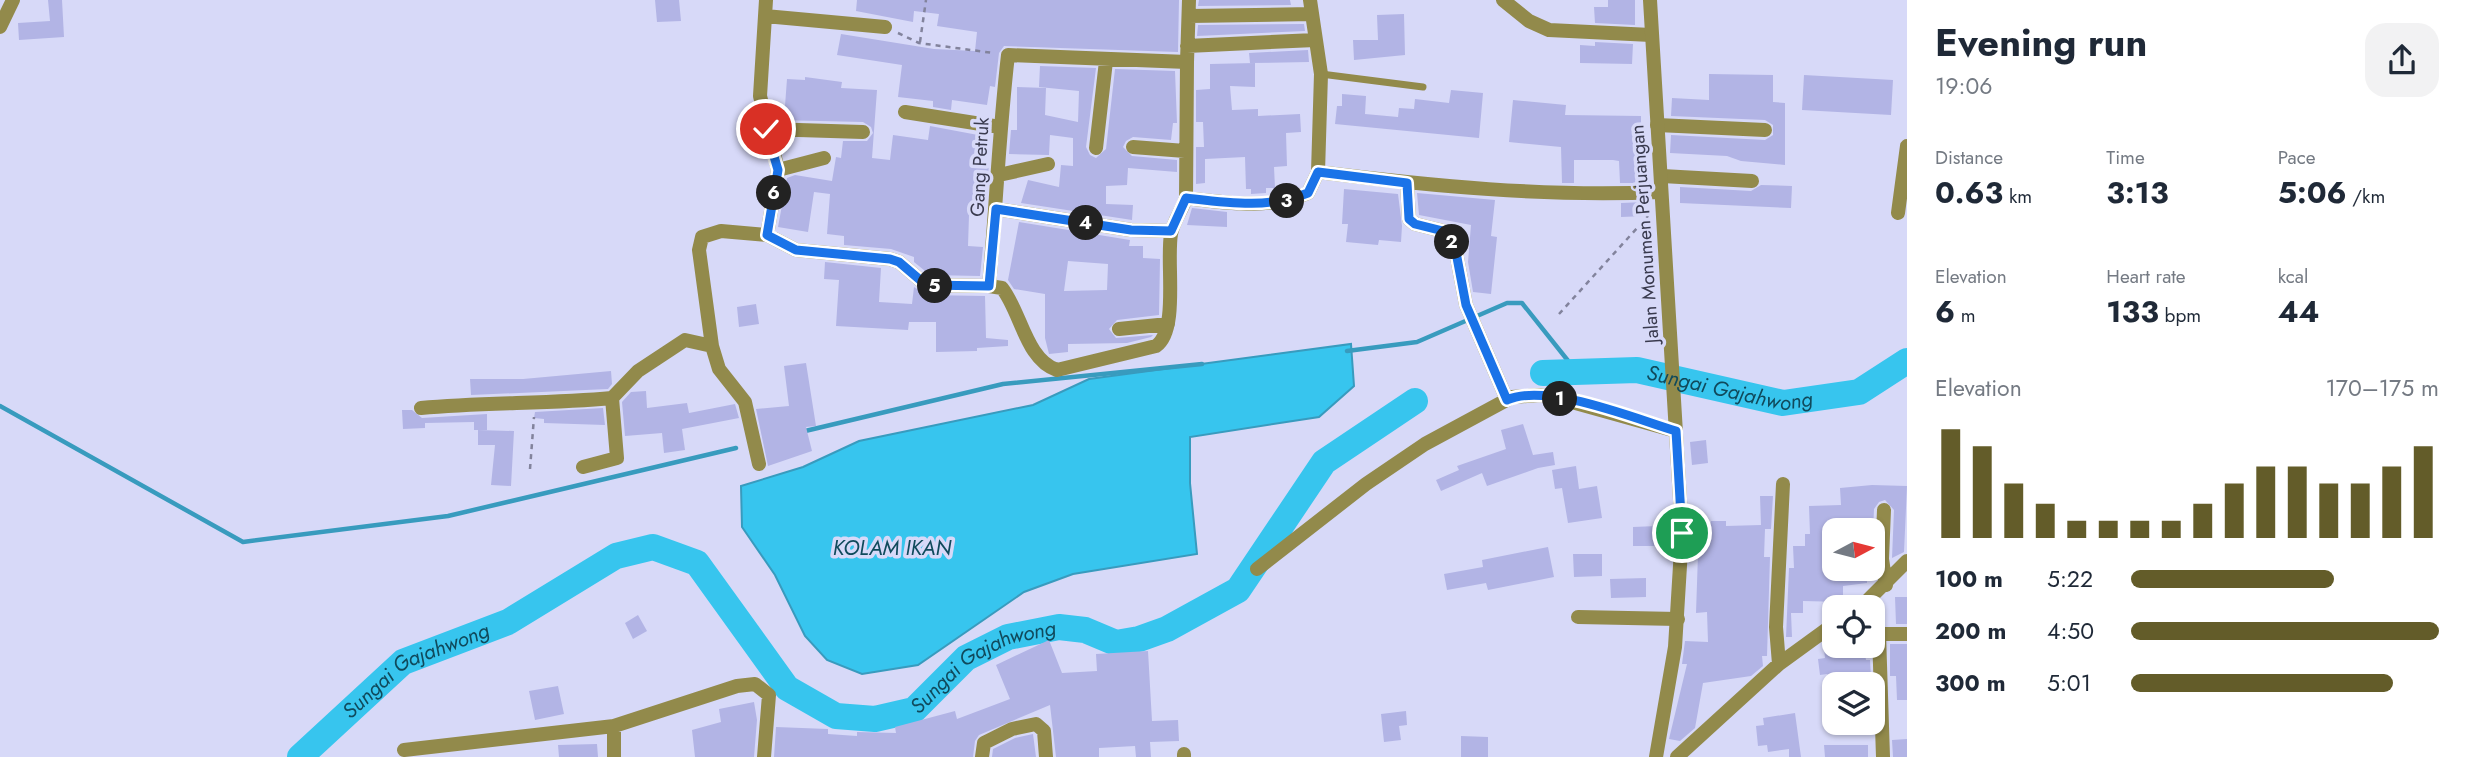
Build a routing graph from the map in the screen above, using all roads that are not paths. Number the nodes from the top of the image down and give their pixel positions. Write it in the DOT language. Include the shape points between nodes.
graph roads {
  1 [pos="13,0"];
  2 [pos="766,0"];
  3 [pos="1189,0"];
  4 [pos="1503,0"];
  5 [pos="1650,0"];
  6 [pos="1311,7"];
  7 [pos="765,16"];
  8 [pos="1189,16"];
  9 [pos="0,27"];
  10 [pos="885,27"];
  11 [pos="1651,34"];
  12 [pos="1315,40"];
  13 [pos="1187,46"];
  14 [pos="1106,61"];
  15 [pos="1187,62"];
  16 [pos="1321,74"];
  17 [pos="1423,87"];
  18 [pos="905,112"];
  19 [pos="1657,125"];
  20 [pos="1000,127"];
  21 [pos="766,129"];
  22 [pos="1765,131"];
  23 [pos="863,132"];
  24 [pos="1907,146"];
  25 [pos="1133,147"];
  26 [pos="1096,148"];
  27 [pos="1185,151"];
  28 [pos="824,158"];
  29 [pos="1048,164"];
  30 [pos="778,170"];
  31 [pos="1318,172"];
  32 [pos="999,175"];
  33 [pos="1662,176"];
  34 [pos="1752,181"];
  35 [pos="1407,183"];
  36 [pos="1662,197"];
  37 [pos="1186,198"];
  38 [pos="996,209"];
  39 [pos="1898,213"];
  40 [pos="1171,231"];
  41 [pos="767,235"];
  42 [pos="989,286"];
  43 [pos="1168,324"];
  44 [pos="1119,328"];
  45 [pos="712,346"];
  46 [pos="612,398"];
  47 [pos="1507,400"];
  48 [pos="421,408"];
  49 [pos="1676,431"];
  50 [pos="759,464"];
  51 [pos="583,467"];
  52 [pos="1783,484"];
  53 [pos="1884,510"];
  54 [pos="1907,561"];
  55 [pos="1257,569"];
  56 [pos="1886,585"];
  57 [pos="1877,595"];
  58 [pos="1578,617"];
  59 [pos="1678,619"];
  60 [pos="1822,633"];
  61 [pos="1885,634"];
  62 [pos="1907,634"];
  63 [pos="1880,658"];
  64 [pos="1779,664"];
  65 [pos="614,726"];
  66 [pos="404,750"];
  67 [pos="436,751"];
  68 [pos="1654,755"];
  69 [pos="614,757"];
  70 [pos="764,757"];
  71 [pos="982,757"];
  72 [pos="1045,757"];
  73 [pos="1677,757"];
  74 [pos="1884,757"];
  1 -- 9 [label="street"];
  2 -- 7 [label="street"];
  3 -- 8 [label="street"];
  4 -- 11 [label="street" via="1549,30"];
  5 -- 11 [label="street, Jalan Monumen Perjuangan"];
  6 -- 8 [label="street"];
  6 -- 12 [label="street"];
  7 -- 10 [label="street"];
  7 -- 21 [label="street" via="760,96"];
  8 -- 13 [label="street"];
  11 -- 19 [label="street, Jalan Monumen Perjuangan"];
  12 -- 13 [label="street"];
  12 -- 16 [label="street"];
  13 -- 15 [label="street"];
  14 -- 15 [label="street"];
  14 -- 20 [label="street, Gang Petruk" via="1009,55"];
  14 -- 26 [label="street"];
  15 -- 27 [label="street"];
  16 -- 17 [label="lane"];
  16 -- 31 [label="street"];
  18 -- 20 [label="street"];
  19 -- 22 [label="street"];
  19 -- 33 [label="street, Jalan Monumen Perjuangan"];
  20 -- 32 [label="street, Gang Petruk"];
  21 -- 23 [label="street"];
  21 -- 30 [label="street"];
  24 -- 39 [label="street"];
  25 -- 27 [label="street"];
  27 -- 37 [label="street"];
  28 -- 30 [label="street"];
  29 -- 32 [label="street"];
  30 -- 41 [label="street"];
  31 -- 35 [label="street"];
  31 -- 37 [label="street" via="1308,193 1287,201 1265,205"];
  32 -- 38 [label="street, Gang Petruk"];
  33 -- 34 [label="street"];
  33 -- 36 [label="street, Jalan Monumen Perjuangan"];
  35 -- 36 [label="street" via="1510,193"];
  35 -- 47 [label="street" via="1409,219 1443,231 1455,247 1466,305"];
  36 -- 49 [label="street, Jalan Monumen Perjuangan"];
  37 -- 40 [label="street"];
  38 -- 40 [label="street" via="1131,230"];
  38 -- 42 [label="street, Gang Petruk"];
  40 -- 43 [label="street"];
  41 -- 42 [label="street" via="796,250 890,259 926,285"];
  41 -- 45 [label="street" via="721,231 702,237 699,250"];
  42 -- 43 [label="street" via="1002,288 1012,300 1037,357 1057,370 1156,346 1163,341"];
  43 -- 44 [label="street"];
  45 -- 46 [label="street" via="685,340 671,347"];
  45 -- 50 [label="street" via="719,369 745,402"];
  46 -- 48 [label="street"];
  46 -- 51 [label="street" via="617,458"];
  47 -- 49 [label="street" via="1551,397"];
  47 -- 55 [label="street" via="1425,444"];
  49 -- 59 [label="street, Jalan Monumen Perjuangan" via="1682,533"];
  52 -- 64 [label="street" via="1776,627"];
  53 -- 56 [label="street"];
  54 -- 56 [label="street"];
  56 -- 57 [label="street"];
  58 -- 59 [label="street"];
  59 -- 68 [label="street, Jalan Monumen Perjuangan"];
  60 -- 64 [label="street"];
  61 -- 62 [label="street"];
  63 -- 74 [label="street"];
  64 -- 73 [label="street"];
  65 -- 67 [label="street"];
  65 -- 69 [label="street"];
  65 -- 70 [label="street" via="746,683 755,684 769,695"];
  66 -- 67 [label="street"];
  71 -- 72 [label="street" via="984,743 1012,729 1036,724 1044,731"];
}
